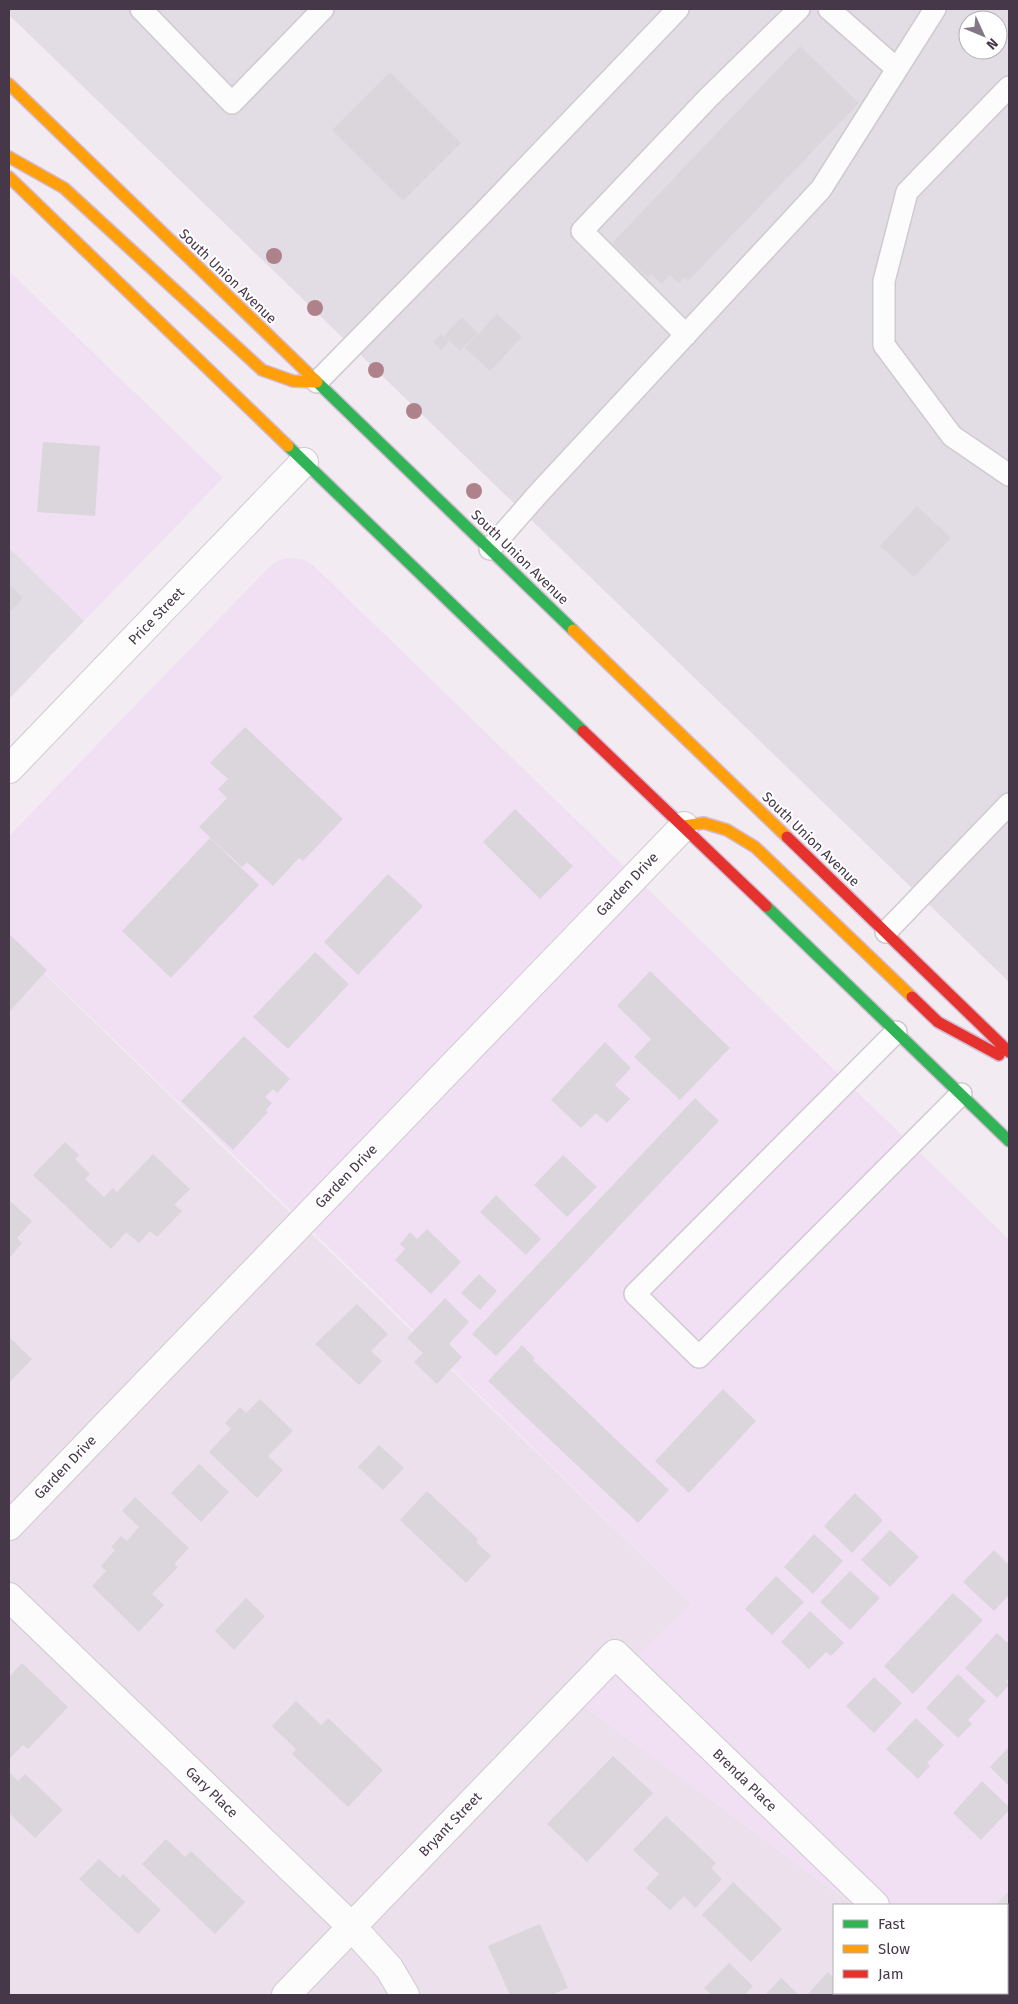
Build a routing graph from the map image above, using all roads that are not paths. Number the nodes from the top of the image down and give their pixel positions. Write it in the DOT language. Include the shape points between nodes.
graph roads {
  1 [pos="141,9"];
  2 [pos="324,9"];
  3 [pos="678,9"];
  4 [pos="799,9"];
  5 [pos="829,9"];
  6 [pos="935,9"];
  7 [pos="897,69"];
  8 [pos="9,84"];
  9 [pos="1009,87"];
  10 [pos="9,157"];
  11 [pos="9,177"];
  12 [pos="686,335"];
  13 [pos="317,382"];
  14 [pos="304,462"];
  15 [pos="1009,475"];
  16 [pos="490,549"];
  17 [pos="9,769"];
  18 [pos="1009,804"];
  19 [pos="684,826"];
  20 [pos="886,932"];
  21 [pos="896,1032"];
  22 [pos="1009,1052"];
  23 [pos="1009,1060"];
  24 [pos="961,1094"];
  25 [pos="1009,1141"];
  26 [pos="9,1526"];
  27 [pos="9,1597"];
  28 [pos="615,1654"];
  29 [pos="874,1904"];
  30 [pos="352,1927"];
  31 [pos="286,1995"];
  32 [pos="405,1995"];
  1 -- 2 [label="lane" via="232,103"];
  3 -- 13 [label="lane"];
  4 -- 12 [label="lane" via="708,98 582,231"];
  5 -- 7 [label="lane"];
  6 -- 7 [label="lane"];
  7 -- 12 [label="lane" via="821,189"];
  8 -- 13 [label="main road, South Union Avenue"];
  9 -- 15 [label="lane" via="907,192 884,281 884,345 952,436"];
  10 -- 13 [label="main road" via="64,188 262,370 293,381"];
  11 -- 14 [label="main road"];
  12 -- 16 [label="lane"];
  13 -- 16 [label="main road, South Union Avenue"];
  14 -- 17 [label="street, Price Street"];
  14 -- 19 [label="main road"];
  16 -- 20 [label="main road, South Union Avenue"];
  18 -- 20 [label="lane"];
  19 -- 21 [label="main road"];
  19 -- 23 [label="main road" via="704,824 727,830 755,847 938,1022"];
  19 -- 26 [label="street, Garden Drive"];
  20 -- 22 [label="main road, South Union Avenue"];
  21 -- 24 [label="main road"];
  21 -- 24 [label="lane" via="635,1294 699,1357"];
  24 -- 25 [label="main road"];
  27 -- 30 [label="street, Gary Place"];
  28 -- 29 [label="street, Brenda Place"];
  28 -- 30 [label="street, Bryant Street"];
  30 -- 31 [label="street, Bryant Street"];
  30 -- 32 [label="street, Gary Place" via="389,1968"];
}
